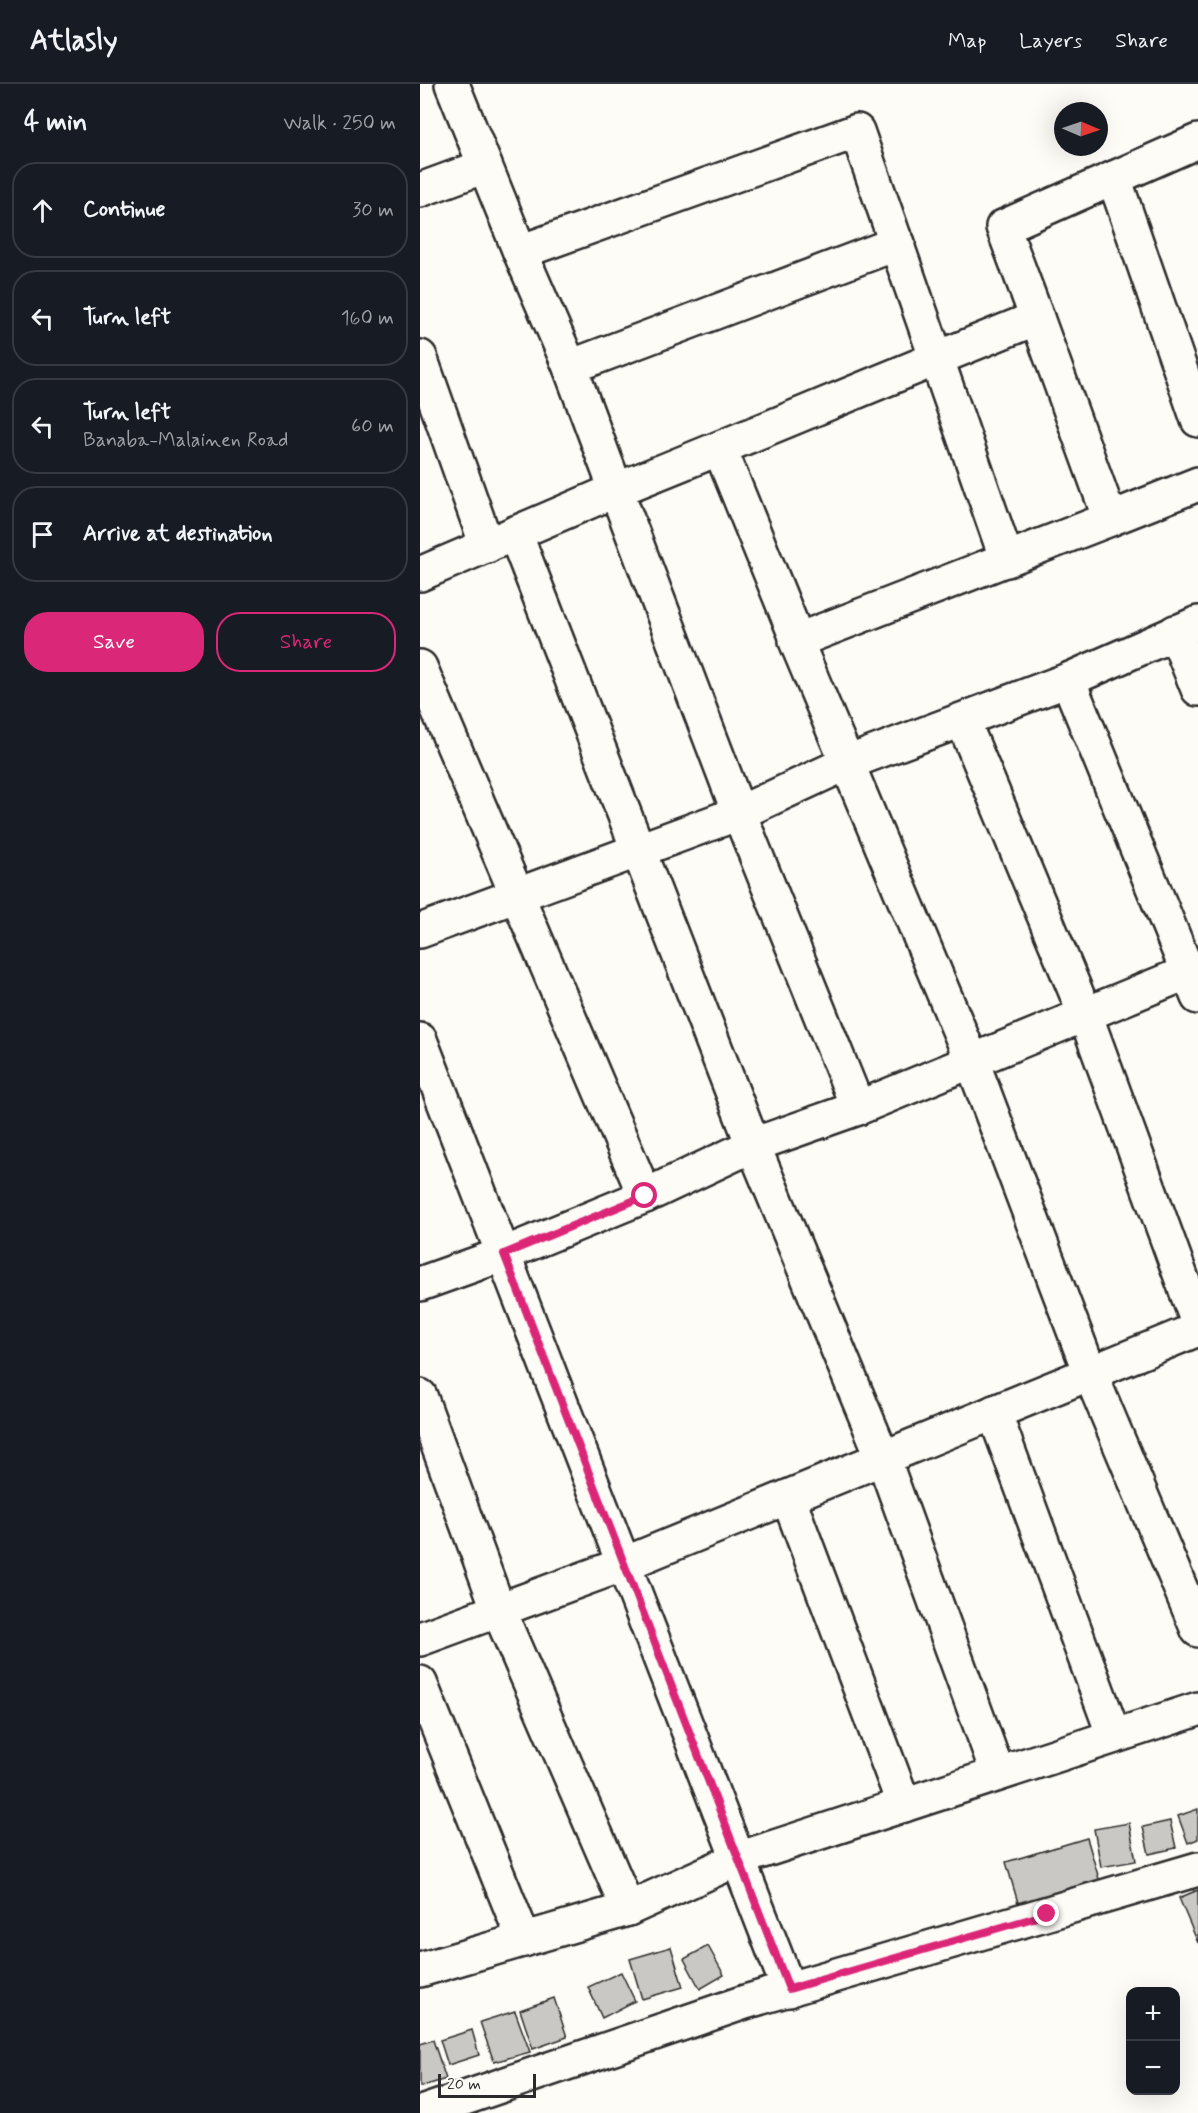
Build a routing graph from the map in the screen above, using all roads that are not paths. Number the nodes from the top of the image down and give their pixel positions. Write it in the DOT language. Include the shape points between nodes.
graph roads {
  1 [pos="452,84"];
  2 [pos="1198,141"];
  3 [pos="485,166"];
  4 [pos="1114,178"];
  5 [pos="420,190"];
  6 [pos="898,243"];
  7 [pos="520,252"];
  8 [pos="1037,318"];
  9 [pos="420,357"];
  10 [pos="936,358"];
  11 [pos="570,367"];
  12 [pos="1198,420"];
  13 [pos="720,449"];
  14 [pos="1198,484"];
  15 [pos="616,490"];
  16 [pos="1110,519"];
  17 [pos="501,539"];
  18 [pos="1007,560"];
  19 [pos="420,574"];
  20 [pos="1187,628"];
  21 [pos="798,641"];
  22 [pos="420,667"];
  23 [pos="1068,680"];
  24 [pos="1198,689"];
  25 [pos="963,721"];
  26 [pos="847,763"];
  27 [pos="739,813"];
  28 [pos="639,850"];
  29 [pos="518,894"];
  30 [pos="420,931"];
  31 [pos="1195,979"];
  32 [pos="1085,1014"];
  33 [pos="420,1040"];
  34 [pos="972,1061"];
  35 [pos="858,1108"];
  36 [pos="753,1145"];
  37 [pos="645,1196"];
  38 [pos="504,1254"];
  39 [pos="420,1284"];
  40 [pos="1198,1323"];
  41 [pos="1198,1329"];
  42 [pos="1090,1373"];
  43 [pos="420,1396"];
  44 [pos="994,1412"];
  45 [pos="883,1458"];
  46 [pos="788,1497"];
  47 [pos="624,1564"];
  48 [pos="499,1611"];
  49 [pos="1198,1630"];
  50 [pos="420,1640"];
  51 [pos="420,1683"];
  52 [pos="1198,1709"];
  53 [pos="1114,1736"];
  54 [pos="998,1774"];
  55 [pos="904,1805"];
  56 [pos="738,1859"];
  57 [pos="1198,1869"];
  58 [pos="628,1909"];
  59 [pos="524,1940"];
  60 [pos="420,1970"];
  61 [pos="789,1989"];
  62 [pos="421,2113"];
  1 -- 3 [label="street"];
  2 -- 4 [label="street"];
  3 -- 5 [label="street"];
  3 -- 7 [label="street"];
  4 -- 8 [label="street" via="1003,227"];
  4 -- 12 [label="street"];
  6 -- 7 [label="street" via="857,131"];
  6 -- 10 [label="street"];
  6 -- 11 [label="street"];
  7 -- 11 [label="street"];
  8 -- 10 [label="street"];
  8 -- 16 [label="street"];
  9 -- 17 [label="street"];
  10 -- 13 [label="street"];
  10 -- 18 [label="street"];
  11 -- 15 [label="street"];
  13 -- 15 [label="street"];
  13 -- 21 [label="street"];
  14 -- 16 [label="street"];
  15 -- 17 [label="street"];
  15 -- 27 [label="street"];
  16 -- 18 [label="street"];
  17 -- 19 [label="street"];
  17 -- 28 [label="street"];
  18 -- 21 [label="street"];
  20 -- 23 [label="street"];
  20 -- 24 [label="street"];
  21 -- 26 [label="street"];
  22 -- 29 [label="street"];
  23 -- 25 [label="street"];
  23 -- 31 [label="street"];
  25 -- 26 [label="street"];
  25 -- 32 [label="street"];
  26 -- 27 [label="street"];
  26 -- 34 [label="street"];
  27 -- 28 [label="street"];
  27 -- 35 [label="street"];
  28 -- 29 [label="street"];
  28 -- 36 [label="street"];
  29 -- 30 [label="street"];
  29 -- 37 [label="street"];
  31 -- 32 [label="street"];
  32 -- 34 [label="street"];
  32 -- 40 [label="street"];
  33 -- 38 [label="street"];
  34 -- 35 [label="street"];
  34 -- 42 [label="street"];
  35 -- 36 [label="street"];
  36 -- 37 [label="street"];
  36 -- 45 [label="street"];
  37 -- 38 [label="street"];
  38 -- 39 [label="street"];
  38 -- 47 [label="street"];
  41 -- 42 [label="street"];
  42 -- 44 [label="street"];
  42 -- 49 [label="street"];
  43 -- 48 [label="street"];
  44 -- 45 [label="street"];
  44 -- 53 [label="street"];
  45 -- 46 [label="street"];
  45 -- 54 [label="street"];
  46 -- 47 [label="street"];
  46 -- 55 [label="street"];
  47 -- 48 [label="street"];
  47 -- 56 [label="street"];
  48 -- 50 [label="street"];
  48 -- 58 [label="street"];
  51 -- 59 [label="street"];
  52 -- 53 [label="street"];
  53 -- 54 [label="street"];
  54 -- 55 [label="street"];
  55 -- 56 [label="street"];
  56 -- 58 [label="street"];
  56 -- 61 [label="street"];
  57 -- 61 [label="street"];
  58 -- 59 [label="street"];
  59 -- 60 [label="street"];
  61 -- 62 [label="street"];
}
